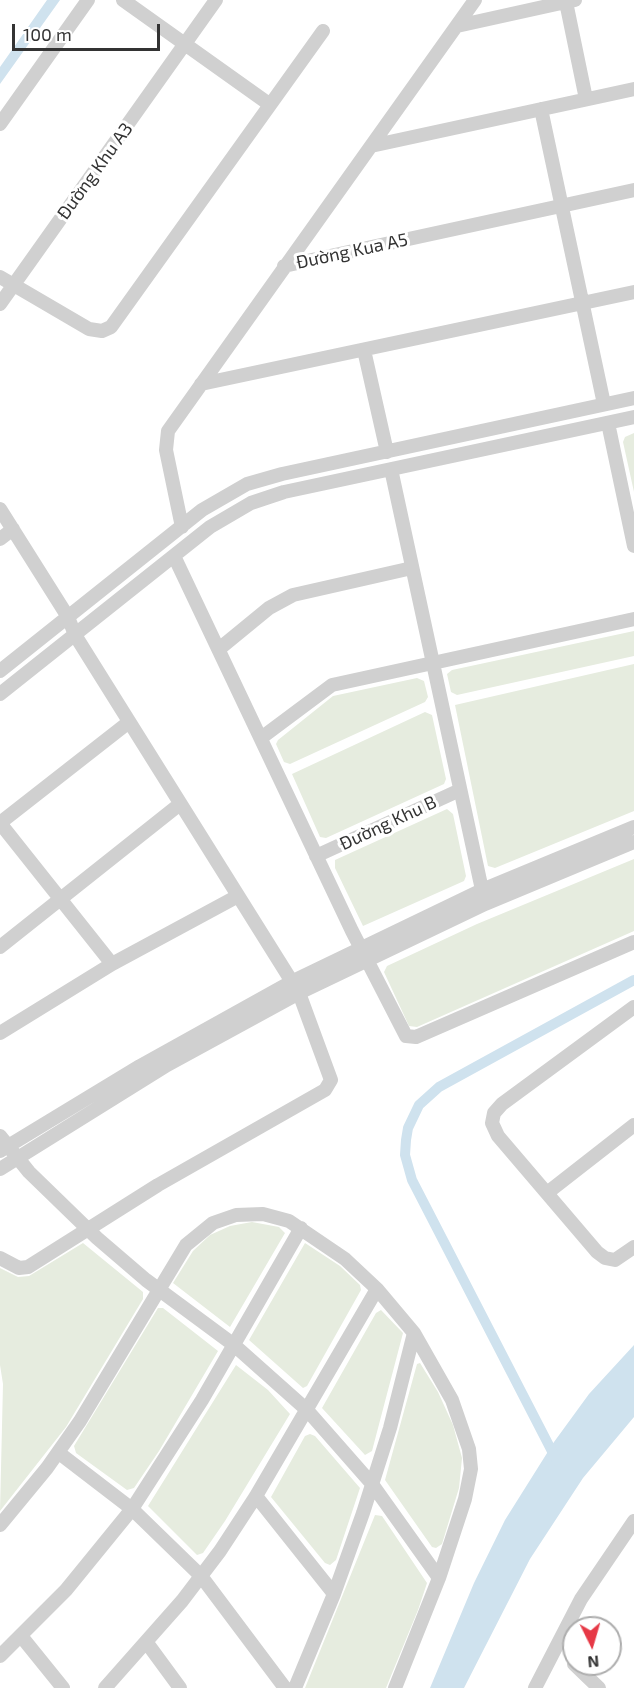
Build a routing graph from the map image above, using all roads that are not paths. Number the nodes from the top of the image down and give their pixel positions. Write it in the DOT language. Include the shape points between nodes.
graph roads {
  1 [pos="88,0"];
  2 [pos="123,0"];
  3 [pos="216,0"];
  4 [pos="475,0"];
  5 [pos="570,1"];
  6 [pos="457,26"];
  7 [pos="323,31"];
  8 [pos="185,44"];
  9 [pos="634,89"];
  10 [pos="586,99"];
  11 [pos="269,104"];
  12 [pos="541,109"];
  13 [pos="0,124"];
  14 [pos="371,146"];
  15 [pos="634,190"];
  16 [pos="562,206"];
  17 [pos="285,266"];
  18 [pos="0,277"];
  19 [pos="13,285"];
  20 [pos="634,292"];
  21 [pos="0,304"];
  22 [pos="582,304"];
  23 [pos="364,350"];
  24 [pos="201,384"];
  25 [pos="634,398"];
  26 [pos="604,404"];
  27 [pos="634,417"];
  28 [pos="608,423"];
  29 [pos="387,452"];
  30 [pos="390,469"];
  31 [pos="0,509"];
  32 [pos="182,526"];
  33 [pos="13,529"];
  34 [pos="0,539"];
  35 [pos="634,546"];
  36 [pos="174,556"];
  37 [pos="412,568"];
  38 [pos="68,617"];
  39 [pos="634,619"];
  40 [pos="75,635"];
  41 [pos="219,649"];
  42 [pos="433,663"];
  43 [pos="0,671"];
  44 [pos="0,694"];
  45 [pos="129,722"];
  46 [pos="261,738"];
  47 [pos="460,789"];
  48 [pos="180,804"];
  49 [pos="0,823"];
  50 [pos="634,827"];
  51 [pos="634,842"];
  52 [pos="316,856"];
  53 [pos="238,896"];
  54 [pos="483,897"];
  55 [pos="61,899"];
  56 [pos="634,942"];
  57 [pos="0,947"];
  58 [pos="364,953"];
  59 [pos="112,964"];
  60 [pos="295,987"];
  61 [pos="634,1007"];
  62 [pos="0,1033"];
  63 [pos="634,1125"];
  64 [pos="3,1145"];
  65 [pos="17,1157"];
  66 [pos="0,1169"];
  67 [pos="547,1193"];
  68 [pos="301,1228"];
  69 [pos="87,1229"];
  70 [pos="634,1248"];
  71 [pos="0,1258"];
  72 [pos="376,1289"];
  73 [pos="159,1290"];
  74 [pos="414,1333"];
  75 [pos="234,1345"];
  76 [pos="307,1410"];
  77 [pos="59,1453"];
  78 [pos="372,1484"];
  79 [pos="256,1496"];
  80 [pos="132,1509"];
  81 [pos="634,1521"];
  82 [pos="0,1525"];
  83 [pos="201,1576"];
  84 [pos="439,1578"];
  85 [pos="334,1594"];
  86 [pos="21,1636"];
  87 [pos="147,1643"];
  88 [pos="554,1646"];
  89 [pos="562,1653"];
  90 [pos="0,1656"];
  91 [pos="586,1676"];
  92 [pos="63,1688"];
  93 [pos="105,1688"];
  94 [pos="180,1688"];
  95 [pos="285,1688"];
  96 [pos="295,1688"];
  97 [pos="395,1688"];
  98 [pos="535,1688"];
  99 [pos="599,1688"];
  1 -- 13 [label="street"];
  2 -- 8 [label="street"];
  3 -- 8 [label="street, Đường Khu A3"];
  4 -- 6 [label="street"];
  5 -- 6 [label="street"];
  5 -- 10 [label="street"];
  6 -- 14 [label="street"];
  7 -- 11 [label="street"];
  8 -- 11 [label="street"];
  8 -- 19 [label="street, Đường Khu A3"];
  9 -- 10 [label="street"];
  10 -- 12 [label="street"];
  11 -- 19 [label="street" via="108,329 89,329"];
  12 -- 14 [label="street"];
  12 -- 16 [label="street"];
  14 -- 17 [label="street"];
  15 -- 16 [label="street, Đường Kua A5"];
  16 -- 17 [label="street, Đường Kua A5"];
  16 -- 22 [label="street"];
  17 -- 24 [label="street, Đường Kua A5"];
  18 -- 19 [label="street"];
  19 -- 21 [label="street, Đường Khu A3"];
  20 -- 22 [label="street"];
  22 -- 23 [label="street"];
  22 -- 26 [label="street"];
  23 -- 24 [label="street"];
  23 -- 29 [label="street"];
  24 -- 32 [label="street, Đường Kua A5" via="165,436"];
  25 -- 26 [label="street"];
  26 -- 29 [label="street"];
  27 -- 28 [label="street"];
  28 -- 30 [label="street"];
  28 -- 35 [label="street"];
  29 -- 32 [label="street" via="247,484"];
  30 -- 36 [label="street" via="251,503 217,522"];
  30 -- 37 [label="street"];
  31 -- 33 [label="street"];
  32 -- 38 [label="street"];
  33 -- 34 [label="street"];
  33 -- 38 [label="street"];
  36 -- 40 [label="street"];
  36 -- 41 [label="street"];
  37 -- 41 [label="street" via="293,594 269,608"];
  37 -- 42 [label="street"];
  38 -- 40 [label="street"];
  38 -- 43 [label="street"];
  39 -- 42 [label="street"];
  40 -- 44 [label="street"];
  40 -- 45 [label="street"];
  41 -- 46 [label="street"];
  42 -- 46 [label="street" via="326,687"];
  42 -- 47 [label="street"];
  45 -- 48 [label="street"];
  45 -- 49 [label="street"];
  46 -- 52 [label="street"];
  47 -- 52 [label="street, Đường Khu B"];
  47 -- 54 [label="street"];
  48 -- 53 [label="street"];
  48 -- 55 [label="street"];
  49 -- 55 [label="street"];
  50 -- 54 [label="street"];
  51 -- 54 [label="street"];
  52 -- 58 [label="street"];
  53 -- 59 [label="street"];
  53 -- 60 [label="street"];
  54 -- 58 [label="street"];
  55 -- 57 [label="street"];
  55 -- 59 [label="street"];
  56 -- 58 [label="street" via="413,1038 404,1034"];
  58 -- 60 [label="street"];
  59 -- 62 [label="street"];
  60 -- 64 [label="street" via="140,1066"];
  60 -- 65 [label="street"];
  60 -- 69 [label="street" via="330,1076 328,1088"];
  61 -- 67 [label="street" via="494,1113 495,1132"];
  63 -- 67 [label="street"];
  64 -- 65 [label="street"];
  65 -- 66 [label="street"];
  65 -- 69 [label="street"];
  67 -- 70 [label="street" via="601,1255 615,1260"];
  68 -- 72 [label="street" via="345,1259"];
  68 -- 73 [label="street" via="263,1214 236,1215 213,1223 186,1245"];
  68 -- 75 [label="street"];
  69 -- 71 [label="street" via="25,1268"];
  69 -- 73 [label="street"];
  72 -- 74 [label="street"];
  72 -- 76 [label="street"];
  73 -- 75 [label="street"];
  73 -- 77 [label="street"];
  74 -- 78 [label="street"];
  74 -- 84 [label="street" via="452,1400 471,1459 468,1489"];
  75 -- 76 [label="street"];
  75 -- 80 [label="street"];
  76 -- 78 [label="street"];
  76 -- 79 [label="street"];
  77 -- 80 [label="street"];
  77 -- 82 [label="street"];
  78 -- 84 [label="street"];
  78 -- 85 [label="street"];
  79 -- 83 [label="street"];
  79 -- 85 [label="street"];
  80 -- 83 [label="street"];
  80 -- 86 [label="street" via="66,1590"];
  81 -- 88 [label="street"];
  83 -- 87 [label="street"];
  83 -- 95 [label="street"];
  84 -- 97 [label="street"];
  85 -- 96 [label="street"];
  86 -- 90 [label="street"];
  86 -- 92 [label="street"];
  87 -- 93 [label="street"];
  87 -- 94 [label="street"];
  88 -- 89 [label="street"];
  88 -- 98 [label="street"];
  91 -- 99 [label="street"];
}
